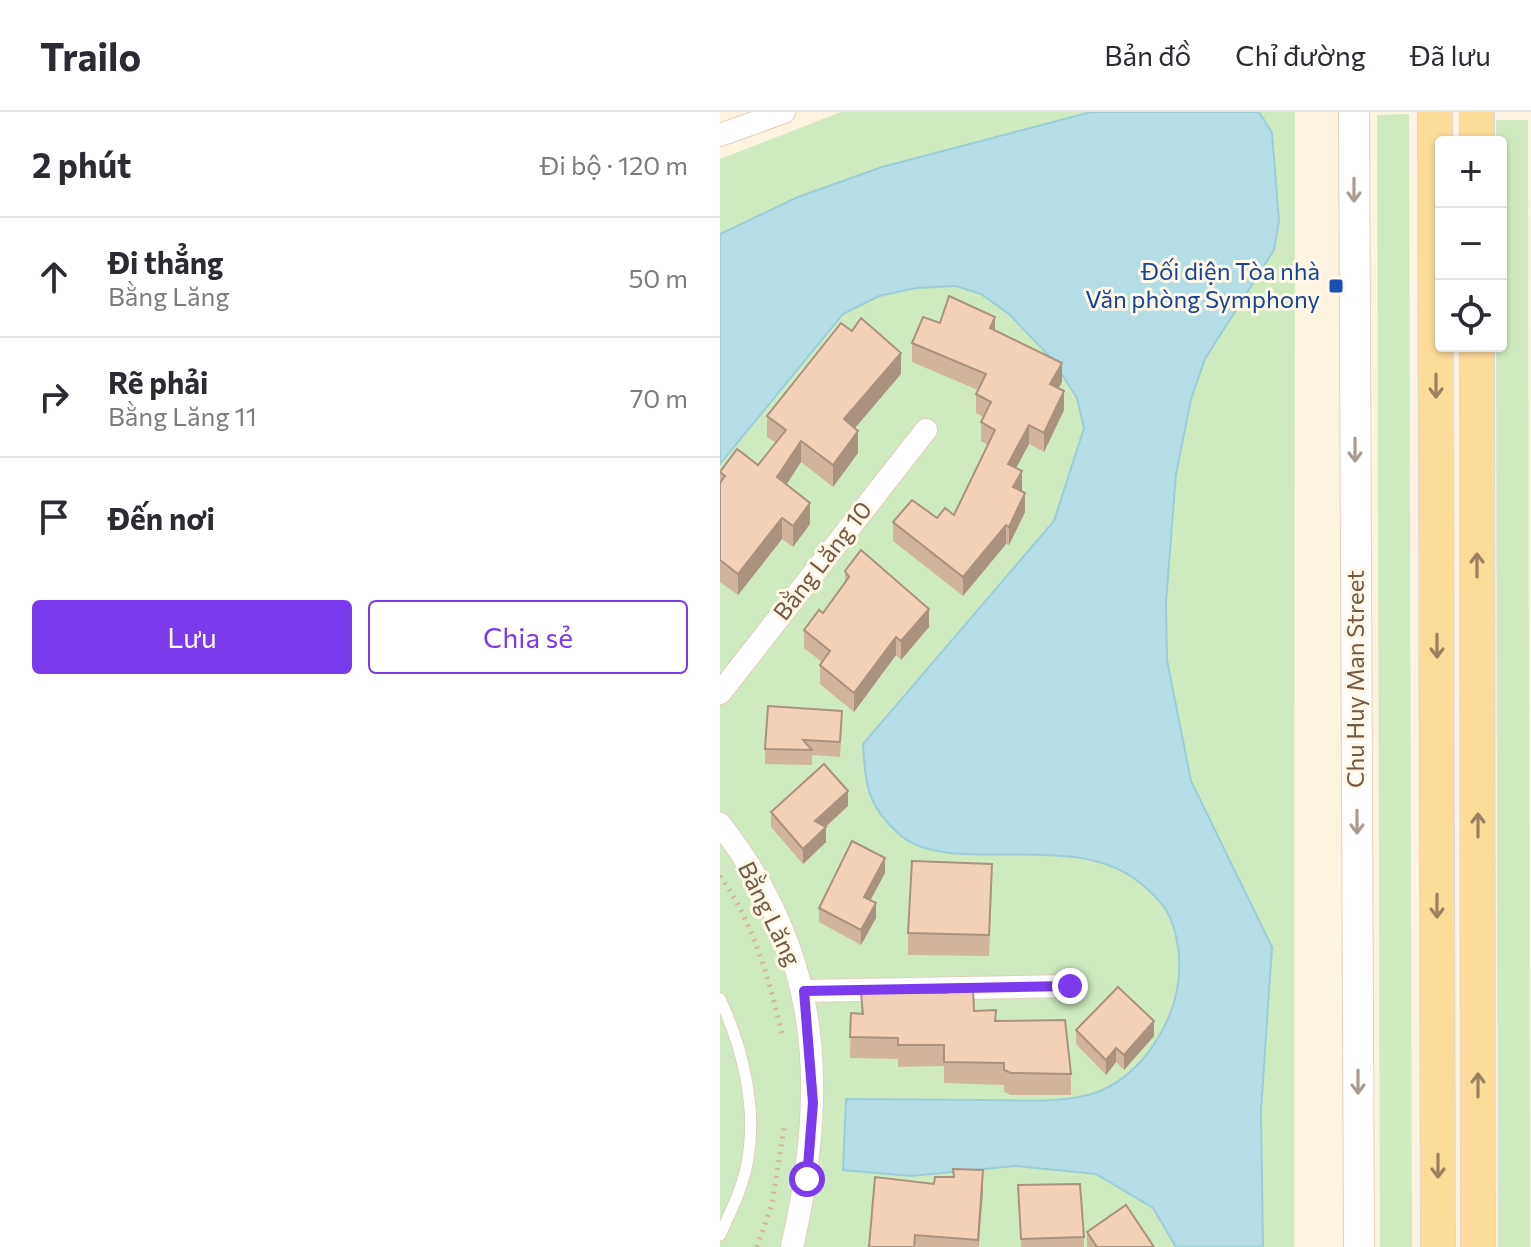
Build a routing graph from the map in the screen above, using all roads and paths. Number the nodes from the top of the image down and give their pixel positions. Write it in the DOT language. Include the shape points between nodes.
graph roads {
  1 [pos="784,112"];
  2 [pos="1354,112"];
  3 [pos="1435,112"];
  4 [pos="1477,112"];
  5 [pos="720,135"];
  6 [pos="1477,136"];
  7 [pos="1477,352"];
  8 [pos="926,430"];
  9 [pos="720,693"];
  10 [pos="720,824"];
  11 [pos="720,876"];
  12 [pos="1070,986"];
  13 [pos="804,991"];
  14 [pos="720,999"];
  15 [pos="785,1047"];
  16 [pos="787,1114"];
  17 [pos="720,1235"];
  18 [pos="757,1247"];
  19 [pos="792,1247"];
  20 [pos="1359,1247"];
  21 [pos="1438,1247"];
  22 [pos="1478,1247"];
  1 -- 5 [label="street"];
  2 -- 20 [label="main road, Chu Huy Man Street, one-way"];
  3 -- 21 [label="main road, one-way"];
  4 -- 6 [label="main road"];
  22 -- 7 [label="main road, one-way"];
  8 -- 9 [label="street, Bằng Lăng 10"];
  10 -- 13 [label="street, Bằng Lăng" via="785,937"];
  11 -- 15 [label="path" via="751,926"];
  12 -- 13 [label="street"];
  13 -- 19 [label="street, Bằng Lăng" via="813,1103 807,1179"];
  14 -- 17 [label="lane" via="748,1087 749,1157"];
  16 -- 18 [label="path" via="772,1204"];
}
